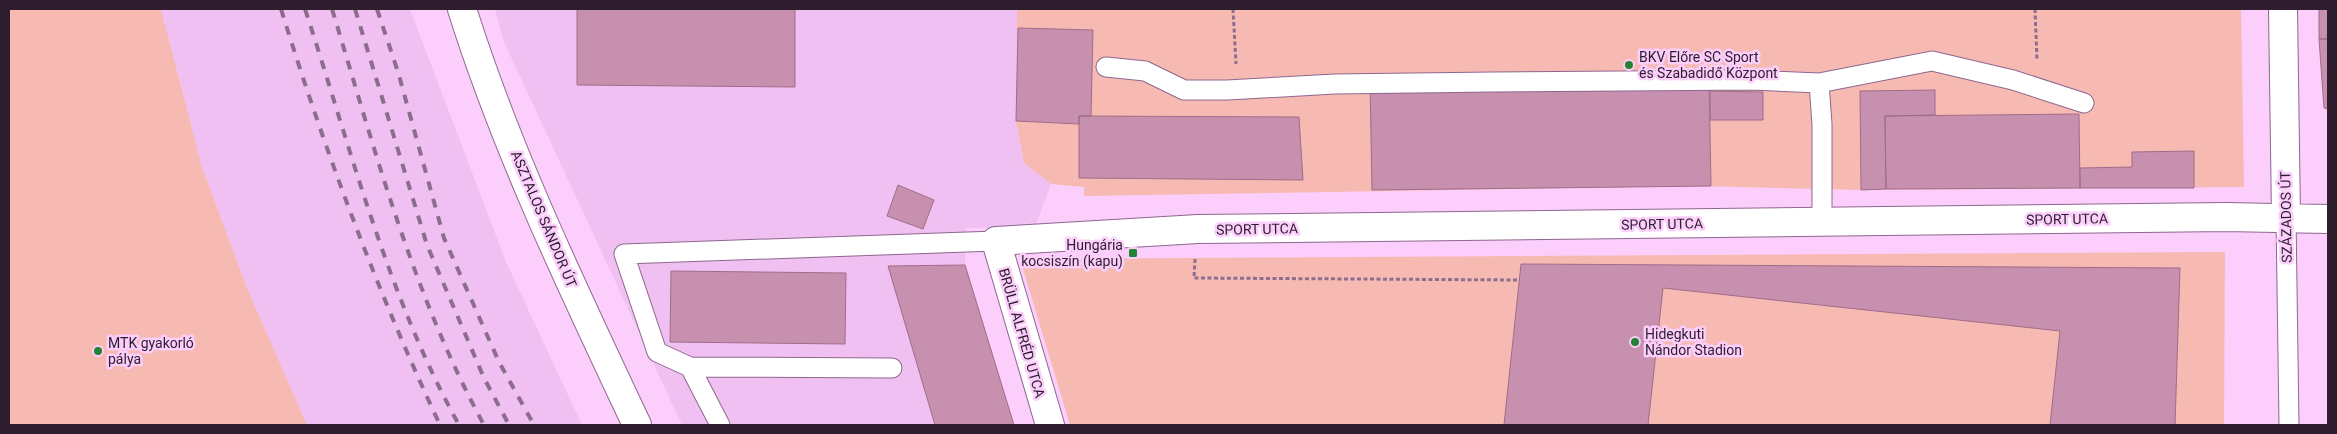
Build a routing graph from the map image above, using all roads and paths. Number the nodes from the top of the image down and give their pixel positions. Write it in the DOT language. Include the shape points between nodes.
graph roads {
  1 [pos="462,9"];
  2 [pos="1233,9"];
  3 [pos="2035,9"];
  4 [pos="2283,9"];
  5 [pos="1106,67"];
  6 [pos="1819,83"];
  7 [pos="2037,88"];
  8 [pos="1237,90"];
  9 [pos="2084,103"];
  10 [pos="2286,217"];
  11 [pos="2328,219"];
  12 [pos="1822,222"];
  13 [pos="996,241"];
  14 [pos="1194,278"];
  15 [pos="1520,280"];
  16 [pos="690,367"];
  17 [pos="892,368"];
  18 [pos="636,425"];
  19 [pos="720,425"];
  20 [pos="1050,425"];
  21 [pos="2289,425"];
  1 -- 18 [label="street, ASZTALOS SÁNDOR ÚT" via="474,49 550,238"];
  2 -- 8 [label="path"];
  3 -- 7 [label="path"];
  4 -- 10 [label="street, SZÁZADOS ÚT"];
  5 -- 8 [label="lane" via="1144,71 1184,90"];
  6 -- 7 [label="lane" via="1932,61"];
  6 -- 8 [label="lane" via="1752,80 1510,81 1335,84"];
  6 -- 12 [label="lane"];
  7 -- 9 [label="lane"];
  10 -- 11 [label="street, SPORT UTCA"];
  10 -- 12 [label="street, SPORT UTCA"];
  10 -- 21 [label="lane, SZÁZADOS ÚT"];
  12 -- 13 [label="street, SPORT UTCA" via="1198,229"];
  13 -- 16 [label="lane" via="624,254 656,352"];
  13 -- 20 [label="street, BRÜLL ALFRÉD UTCA"];
  14 -- 15 [label="path"];
  16 -- 17 [label="lane"];
  16 -- 19 [label="lane"];
}
